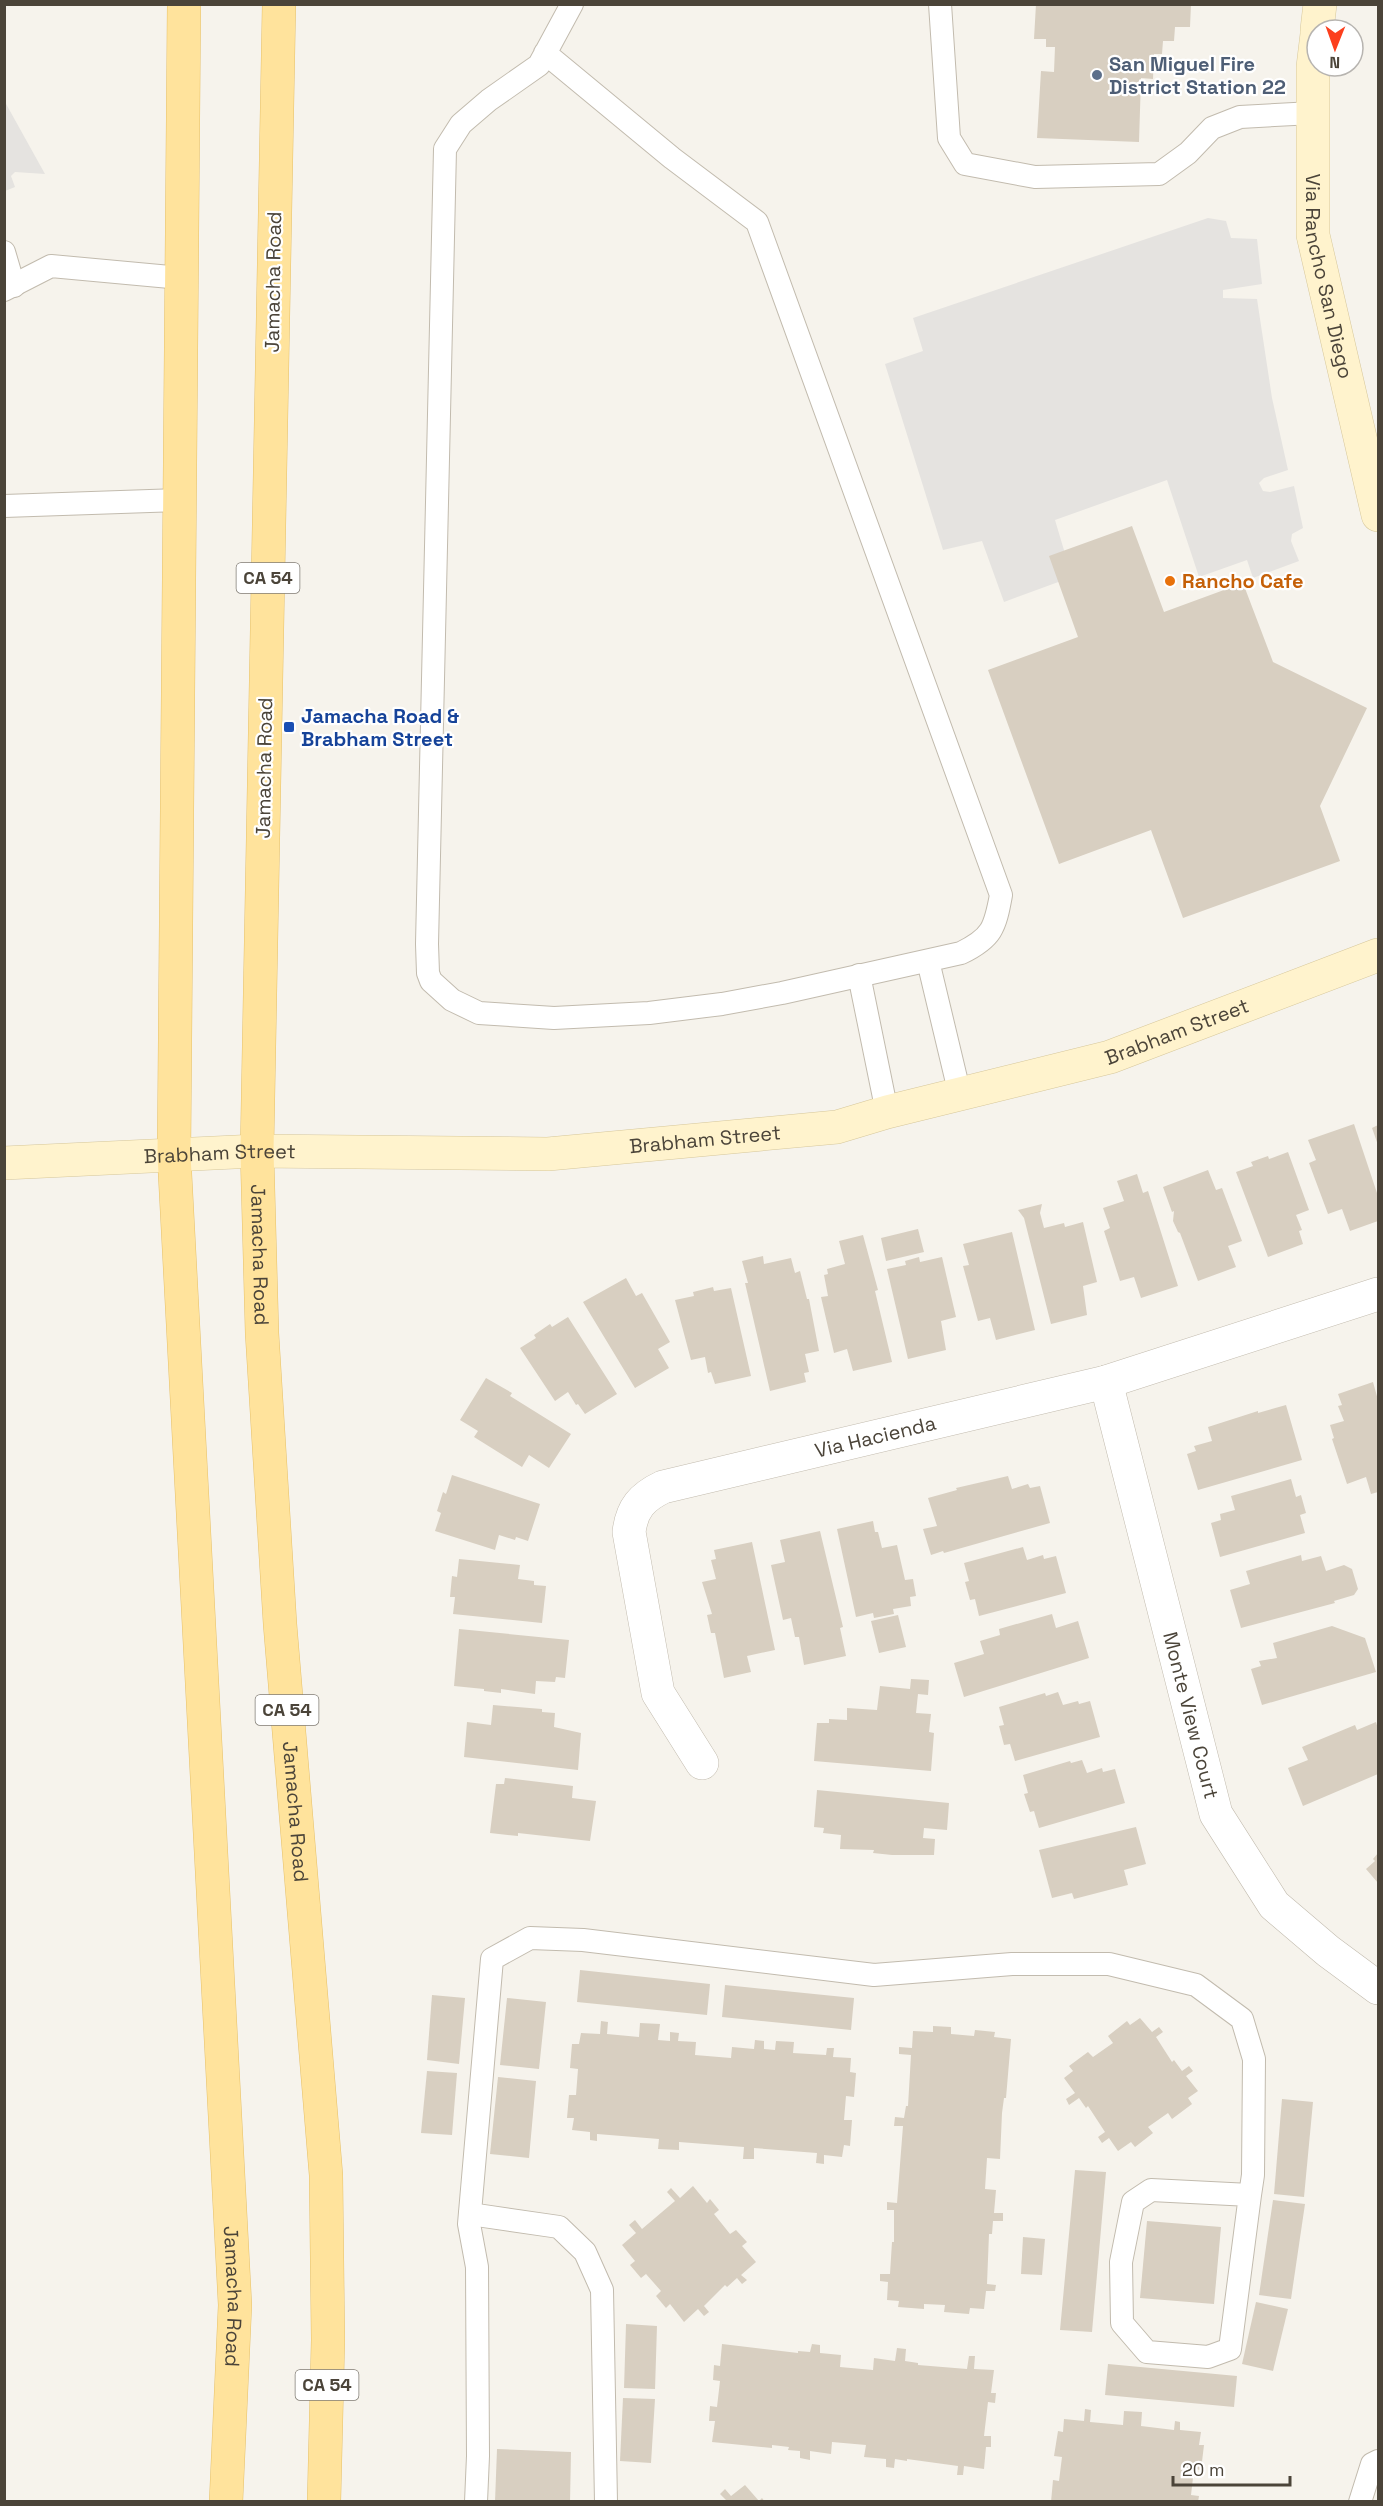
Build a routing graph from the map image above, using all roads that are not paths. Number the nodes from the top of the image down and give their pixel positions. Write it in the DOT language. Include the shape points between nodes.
graph roads {
  1 [pos="184,4"];
  2 [pos="279,4"];
  3 [pos="572,4"];
  4 [pos="940,4"];
  5 [pos="545,53"];
  6 [pos="1313,78"];
  7 [pos="1313,113"];
  8 [pos="4,252"];
  9 [pos="181,278"];
  10 [pos="9,288"];
  11 [pos="179,500"];
  12 [pos="4,506"];
  13 [pos="1378,515"];
  14 [pos="1378,954"];
  15 [pos="928,961"];
  16 [pos="859,975"];
  17 [pos="960,1095"];
  18 [pos="887,1112"];
  19 [pos="256,1151"];
  20 [pos="174,1155"];
  21 [pos="4,1163"];
  22 [pos="1378,1294"];
  23 [pos="1106,1382"];
  24 [pos="702,1763"];
  25 [pos="1378,1988"];
  26 [pos="1250,2195"];
  27 [pos="470,2214"];
  28 [pos="1378,2461"];
  29 [pos="225,2502"];
  30 [pos="324,2502"];
  31 [pos="476,2502"];
  32 [pos="606,2502"];
  33 [pos="1360,2502"];
  1 -- 9 [label="main road, Jamacha Road"];
  2 -- 19 [label="main road, Jamacha Road / CA 54"];
  3 -- 5 [label="lane"];
  4 -- 7 [label="lane" via="949,138 965,164 1035,177 1160,174 1212,128 1240,117"];
  5 -- 15 [label="lane" via="757,222 1001,895 994,928 981,943 961,953"];
  5 -- 16 [label="lane" via="539,65 461,124 445,149 428,973 436,987 452,1000 479,1013 555,1018 722,1004"];
  6 -- 7 [label="main road, Via Rancho San Diego"];
  7 -- 13 [label="main road, Via Rancho San Diego" via="1313,235"];
  8 -- 10 [label="lane"];
  9 -- 10 [label="lane" via="51,266"];
  9 -- 11 [label="main road, Jamacha Road"];
  11 -- 12 [label="lane"];
  11 -- 20 [label="main road, Jamacha Road"];
  14 -- 17 [label="main road, Brabham Street" via="1110,1057"];
  15 -- 16 [label="lane"];
  15 -- 17 [label="lane"];
  16 -- 18 [label="lane"];
  17 -- 18 [label="main road, Brabham Street"];
  18 -- 19 [label="main road, Brabham Street" via="837,1127 548,1154"];
  19 -- 20 [label="main road, Brabham Street"];
  19 -- 30 [label="main road, Jamacha Road / CA 54" via="262,1333 280,1624 326,2175 328,2340"];
  20 -- 21 [label="main road, Brabham Street"];
  20 -- 29 [label="main road, Jamacha Road" via="235,2305"];
  22 -- 23 [label="street, Via Hacienda"];
  23 -- 24 [label="street, Via Hacienda" via="663,1487 638,1504 629,1532 658,1693"];
  23 -- 25 [label="street, Monte View Court" via="1216,1814 1274,1905"];
  26 -- 26 [label="lane" via="1230,2349 1208,2356 1147,2352 1122,2323 1121,2262 1133,2202 1151,2190"];
  26 -- 27 [label="lane" via="1254,2059 1242,2019 1196,1985 1109,1964 1012,1964 874,1975 583,1940 530,1938 492,1959"];
  27 -- 31 [label="lane" via="477,2267"];
  27 -- 32 [label="lane" via="559,2227 585,2252 602,2290"];
  28 -- 33 [label="lane" via="1372,2464"];
}
